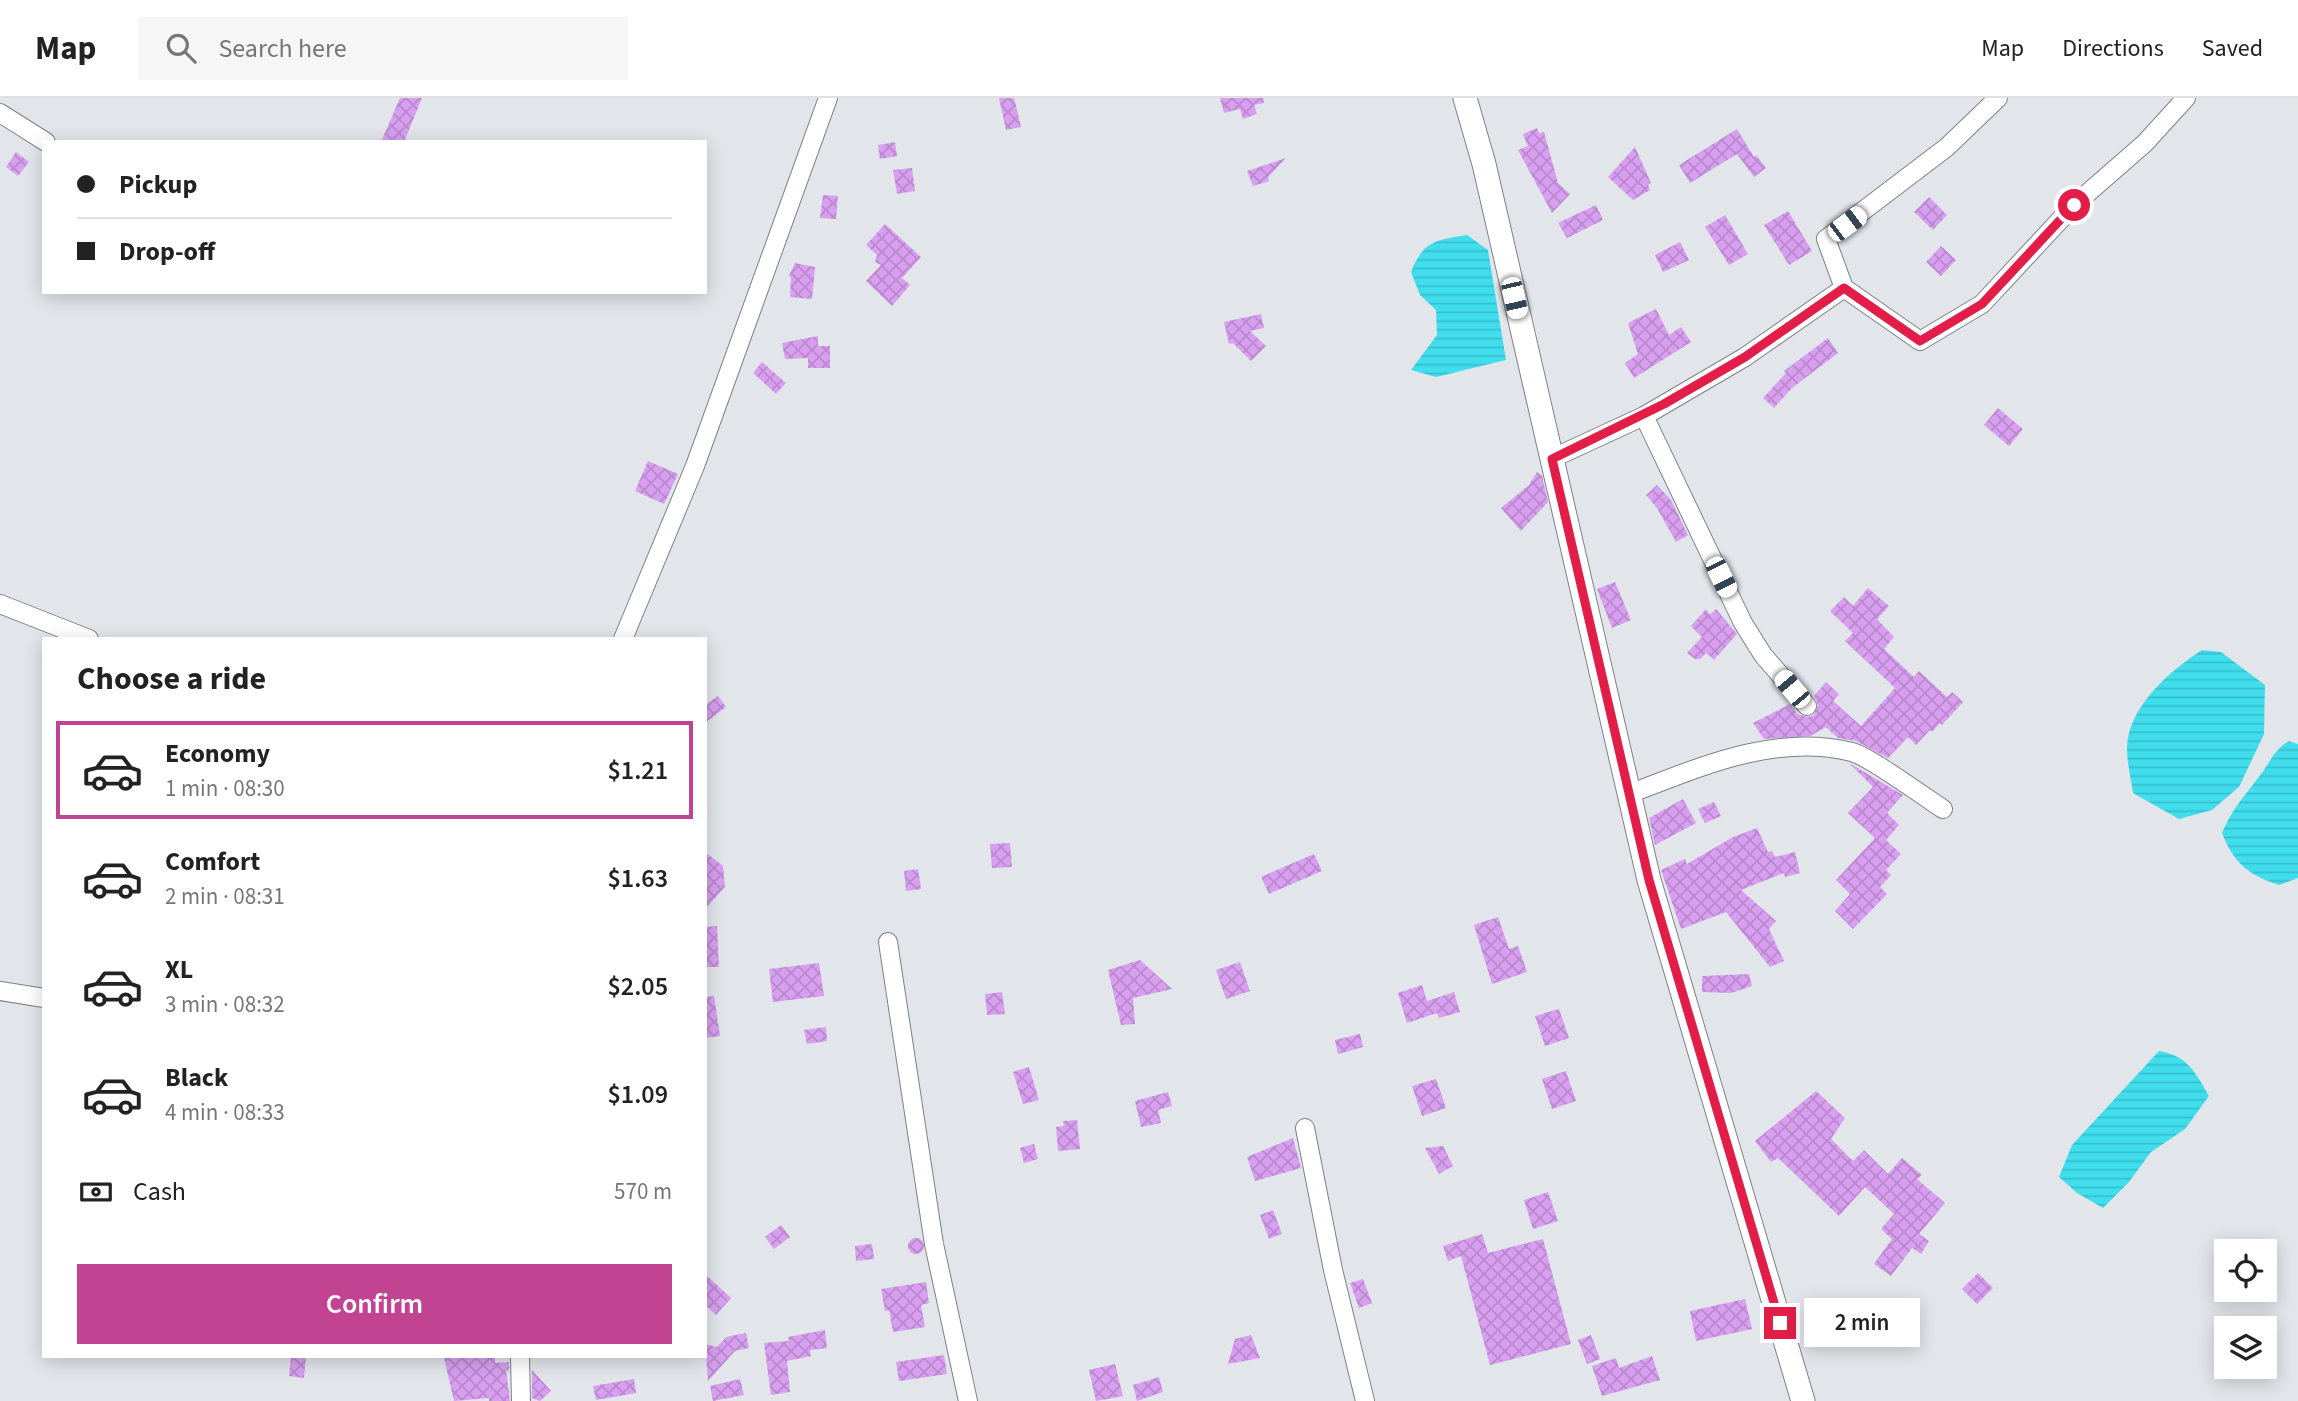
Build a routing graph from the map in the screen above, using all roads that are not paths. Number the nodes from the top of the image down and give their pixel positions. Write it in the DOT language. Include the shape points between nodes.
graph roads {
  1 [pos="828,98"];
  2 [pos="1465,98"];
  3 [pos="1998,98"];
  4 [pos="2186,98"];
  5 [pos="0,113"];
  6 [pos="43,140"];
  7 [pos="1844,288"];
  8 [pos="1644,416"];
  9 [pos="1552,459"];
  10 [pos="0,604"];
  11 [pos="84,637"];
  12 [pos="624,637"];
  13 [pos="1807,706"];
  14 [pos="1629,794"];
  15 [pos="1942,809"];
  16 [pos="888,942"];
  17 [pos="0,991"];
  18 [pos="42,998"];
  19 [pos="1306,1128"];
  20 [pos="520,1358"];
  21 [pos="521,1401"];
  22 [pos="968,1401"];
  23 [pos="1365,1401"];
  24 [pos="1803,1401"];
  1 -- 12 [label="street" via="695,467"];
  2 -- 9 [label="street"];
  3 -- 7 [label="street" via="1947,147 1826,239"];
  4 -- 7 [label="street" via="2145,143 2074,205 1982,304 1920,341"];
  5 -- 6 [label="street"];
  7 -- 8 [label="street" via="1745,357"];
  8 -- 9 [label="street"];
  8 -- 13 [label="street" via="1742,623"];
  9 -- 14 [label="street"];
  10 -- 11 [label="street"];
  14 -- 15 [label="street" via="1724,758 1797,745 1854,753"];
  14 -- 24 [label="street" via="1649,880"];
  16 -- 22 [label="street" via="934,1244"];
  17 -- 18 [label="street"];
  19 -- 23 [label="street"];
  20 -- 21 [label="street"];
}
